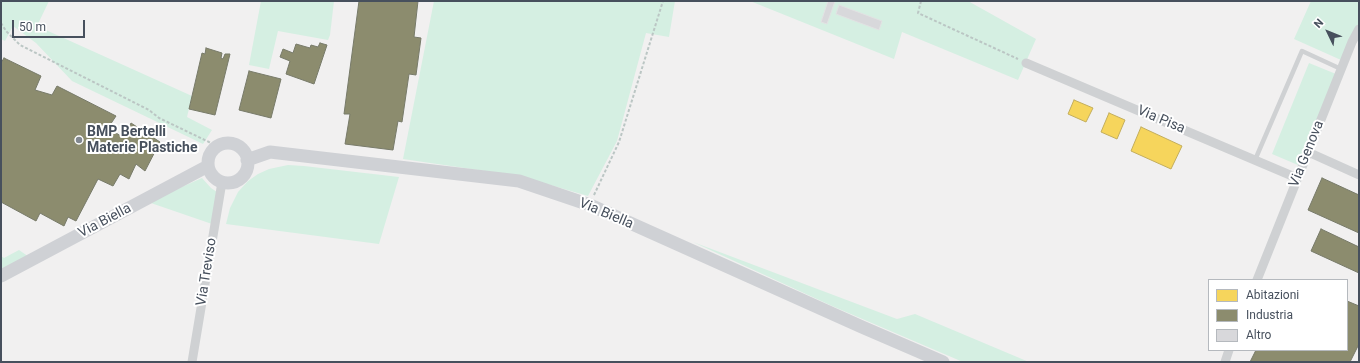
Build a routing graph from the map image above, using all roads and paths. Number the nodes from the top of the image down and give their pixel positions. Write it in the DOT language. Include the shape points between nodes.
graph roads {
  1 [pos="663,1"];
  2 [pos="917,1"];
  3 [pos="921,2"];
  4 [pos="1,23"];
  5 [pos="1359,29"];
  6 [pos="1026,63"];
  7 [pos="1341,69"];
  8 [pos="216,147"];
  9 [pos="1308,152"];
  10 [pos="247,160"];
  11 [pos="1255,160"];
  12 [pos="208,166"];
  13 [pos="1359,175"];
  14 [pos="1297,178"];
  15 [pos="222,182"];
  16 [pos="590,206"];
  17 [pos="1,276"];
  18 [pos="1257,279"];
  19 [pos="1229,351"];
  20 [pos="192,362"];
  21 [pos="943,362"];
  22 [pos="1225,362"];
  1 -- 16 [label="path" via="619,142"];
  2 -- 3 [label="path"];
  3 -- 6 [label="path" via="918,12"];
  4 -- 8 [label="path" via="20,45"];
  5 -- 7 [label="street, Via Genova"];
  6 -- 11 [label="street, Via Pisa"];
  7 -- 9 [label="street, Via Genova"];
  7 -- 11 [label="lane" via="1302,51"];
  8 -- 10 [label="street" via="235,145 241,148"];
  8 -- 12 [label="street" via="210,156"];
  9 -- 13 [label="street"];
  9 -- 14 [label="street, Via Genova"];
  10 -- 15 [label="street" via="245,173 241,178 235,182"];
  10 -- 16 [label="street, Via Biella" via="270,152 519,181"];
  11 -- 14 [label="street, Via Pisa"];
  12 -- 15 [label="street" via="213,176"];
  12 -- 17 [label="street, Via Biella"];
  14 -- 18 [label="street, Via Genova"];
  15 -- 20 [label="street, Via Treviso"];
  16 -- 21 [label="street, Via Biella"];
  19 -- 22 [label="street"];
}
